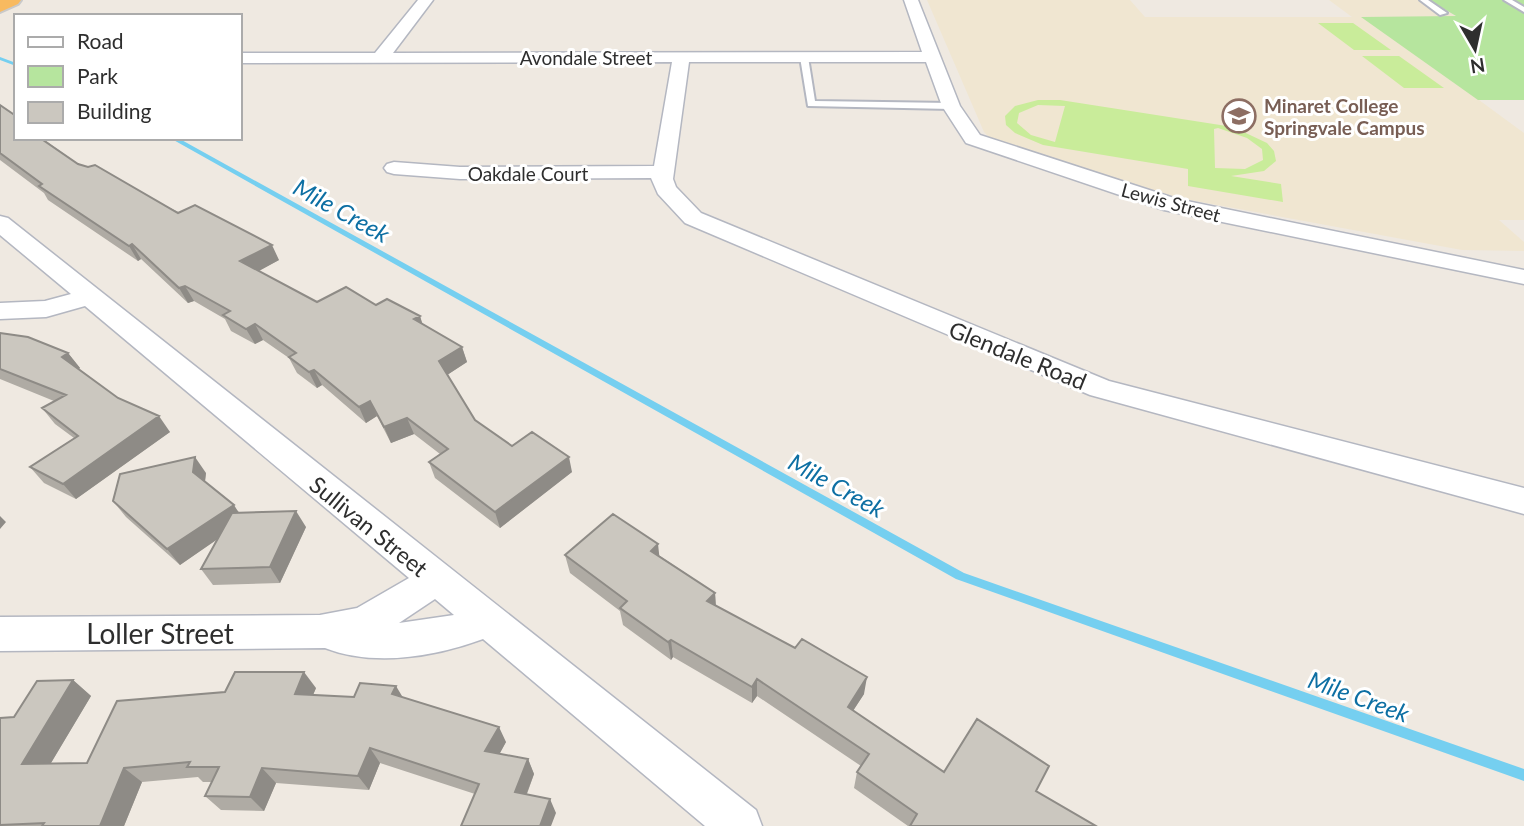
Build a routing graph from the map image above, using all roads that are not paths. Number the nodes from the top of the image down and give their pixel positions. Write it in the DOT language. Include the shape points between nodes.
graph roads {
  1 [pos="10,0"];
  2 [pos="426,0"];
  3 [pos="911,0"];
  4 [pos="1423,0"];
  5 [pos="1507,0"];
  6 [pos="0,6"];
  7 [pos="1524,10"];
  8 [pos="1443,13"];
  9 [pos="681,57"];
  10 [pos="804,57"];
  11 [pos="933,57"];
  12 [pos="242,58"];
  13 [pos="380,58"];
  14 [pos="951,106"];
  15 [pos="394,169"];
  16 [pos="661,172"];
  17 [pos="0,223"];
  18 [pos="1524,277"];
  19 [pos="89,297"];
  20 [pos="0,311"];
  21 [pos="1524,501"];
  22 [pos="435,580"];
  23 [pos="486,621"];
  24 [pos="320,632"];
  25 [pos="0,635"];
  26 [pos="740,826"];
  1 -- 6 [label="highway"];
  2 -- 13 [label="street"];
  3 -- 11 [label="street, Lewis Street"];
  4 -- 8 [label="lane"];
  5 -- 7 [label="lane"];
  9 -- 10 [label="street, Avondale Street"];
  9 -- 13 [label="street, Avondale Street"];
  9 -- 16 [label="street"];
  10 -- 11 [label="street, Avondale Street"];
  10 -- 14 [label="lane" via="811,104"];
  11 -- 14 [label="street, Lewis Street"];
  12 -- 13 [label="street, Avondale Street"];
  14 -- 18 [label="street, Lewis Street" via="973,139 1172,205"];
  15 -- 16 [label="street, Oakdale Court"];
  16 -- 21 [label="street, Glendale Road" via="666,189 693,218 1060,373 1100,388"];
  17 -- 19 [label="street, Sullivan Street"];
  19 -- 20 [label="street" via="46,309"];
  19 -- 22 [label="street, Sullivan Street"];
  22 -- 23 [label="street, Sullivan Street"];
  22 -- 24 [label="street, Loller Street" via="383,614"];
  23 -- 24 [label="street, Loller Street" via="427,639 359,640"];
  23 -- 26 [label="street, Sullivan Street"];
  24 -- 25 [label="street, Loller Street"];
}
